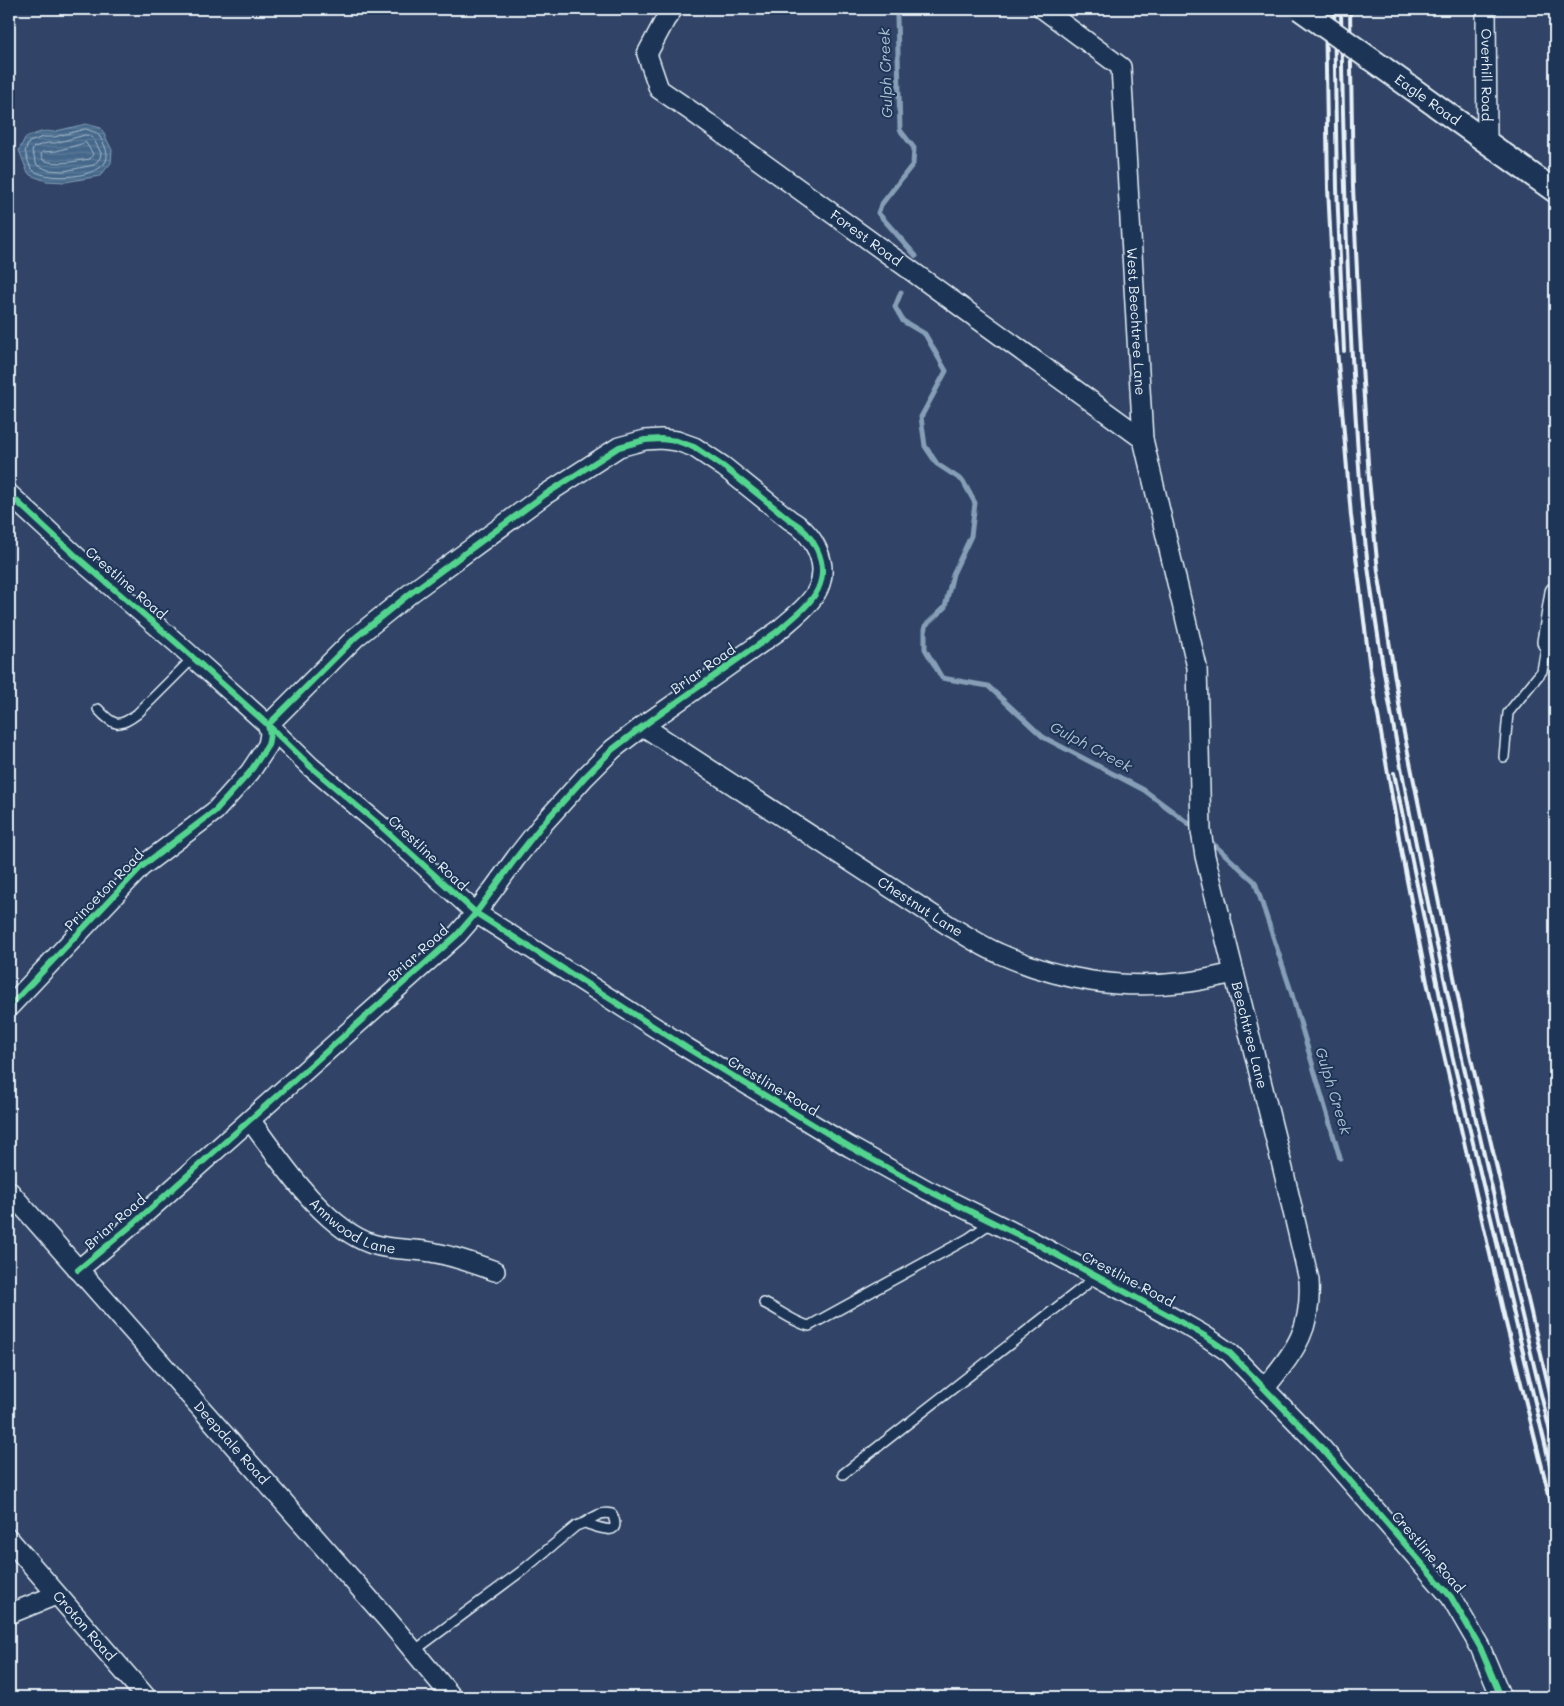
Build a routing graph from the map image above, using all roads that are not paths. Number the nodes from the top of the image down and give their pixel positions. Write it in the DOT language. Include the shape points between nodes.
graph roads {
  1 [pos="673,9"];
  2 [pos="1043,9"];
  3 [pos="1300,9"];
  4 [pos="1486,9"];
  5 [pos="1487,142"];
  6 [pos="1555,191"];
  7 [pos="1143,440"];
  8 [pos="9,494"];
  9 [pos="1555,592"];
  10 [pos="1547,642"];
  11 [pos="193,658"];
  12 [pos="1197,667"];
  13 [pos="98,710"];
  14 [pos="268,725"];
  15 [pos="643,726"];
  16 [pos="1504,757"];
  17 [pos="476,914"];
  18 [pos="1234,972"];
  19 [pos="9,1007"];
  20 [pos="250,1120"];
  21 [pos="9,1191"];
  22 [pos="992,1222"];
  23 [pos="78,1270"];
  24 [pos="495,1271"];
  25 [pos="1096,1277"];
  26 [pos="764,1303"];
  27 [pos="1264,1388"];
  28 [pos="843,1474"];
  29 [pos="584,1523"];
  30 [pos="9,1539"];
  31 [pos="56,1594"];
  32 [pos="9,1614"];
  33 [pos="414,1651"];
  34 [pos="146,1697"];
  35 [pos="452,1697"];
  36 [pos="1501,1697"];
  1 -- 7 [label="street, Forest Road" via="647,54 659,89"];
  2 -- 7 [label="street, West Beechtree Lane" via="1121,67"];
  3 -- 5 [label="street, Eagle Road, bridge"];
  4 -- 5 [label="street, Overhill Road"];
  5 -- 6 [label="street, Eagle Road"];
  7 -- 12 [label="street, West Beechtree Lane"];
  8 -- 11 [label="street, Crestline Road"];
  9 -- 10 [label="street"];
  10 -- 16 [label="lane" via="1542,671 1508,713"];
  11 -- 13 [label="lane" via="129,721 113,723"];
  11 -- 14 [label="street, Crestline Road"];
  12 -- 18 [label="street, Beechtree Lane" via="1201,831"];
  14 -- 15 [label="street, Briar Road" via="356,637 543,496 609,452 632,442 661,439 677,441 707,454 797,524 813,541 821,576 818,589 807,604 778,631"];
  14 -- 17 [label="street, Crestline Road"];
  14 -- 19 [label="street, Princeton Road" via="268,744 261,758 214,811 141,867"];
  15 -- 17 [label="street, Briar Road" via="585,777 516,858"];
  15 -- 18 [label="street, Chestnut Lane" via="996,953 1033,968 1097,983 1190,982"];
  17 -- 20 [label="street, Briar Road" via="450,942"];
  17 -- 22 [label="street, Crestline Road" via="850,1148"];
  18 -- 27 [label="street, Beechtree Lane" via="1309,1280 1307,1320 1300,1339"];
  20 -- 23 [label="street, Briar Road"];
  20 -- 24 [label="street, Annwood Lane" via="302,1189 335,1223 353,1236 393,1249 435,1252"];
  21 -- 23 [label="street, Deepdale Road"];
  22 -- 25 [label="street, Crestline Road"];
  22 -- 26 [label="lane" via="969,1238 809,1326"];
  23 -- 33 [label="street, Deepdale Road"];
  25 -- 27 [label="street, Crestline Road" via="1206,1336 1239,1360"];
  25 -- 28 [label="lane"];
  27 -- 36 [label="street, Crestline Road" via="1318,1444 1451,1597 1480,1647"];
  29 -- 33 [label="lane"];
  30 -- 31 [label="street"];
  31 -- 32 [label="street, Croton Road"];
  31 -- 34 [label="street, Croton Road"];
  33 -- 35 [label="street, Deepdale Road"];
}
